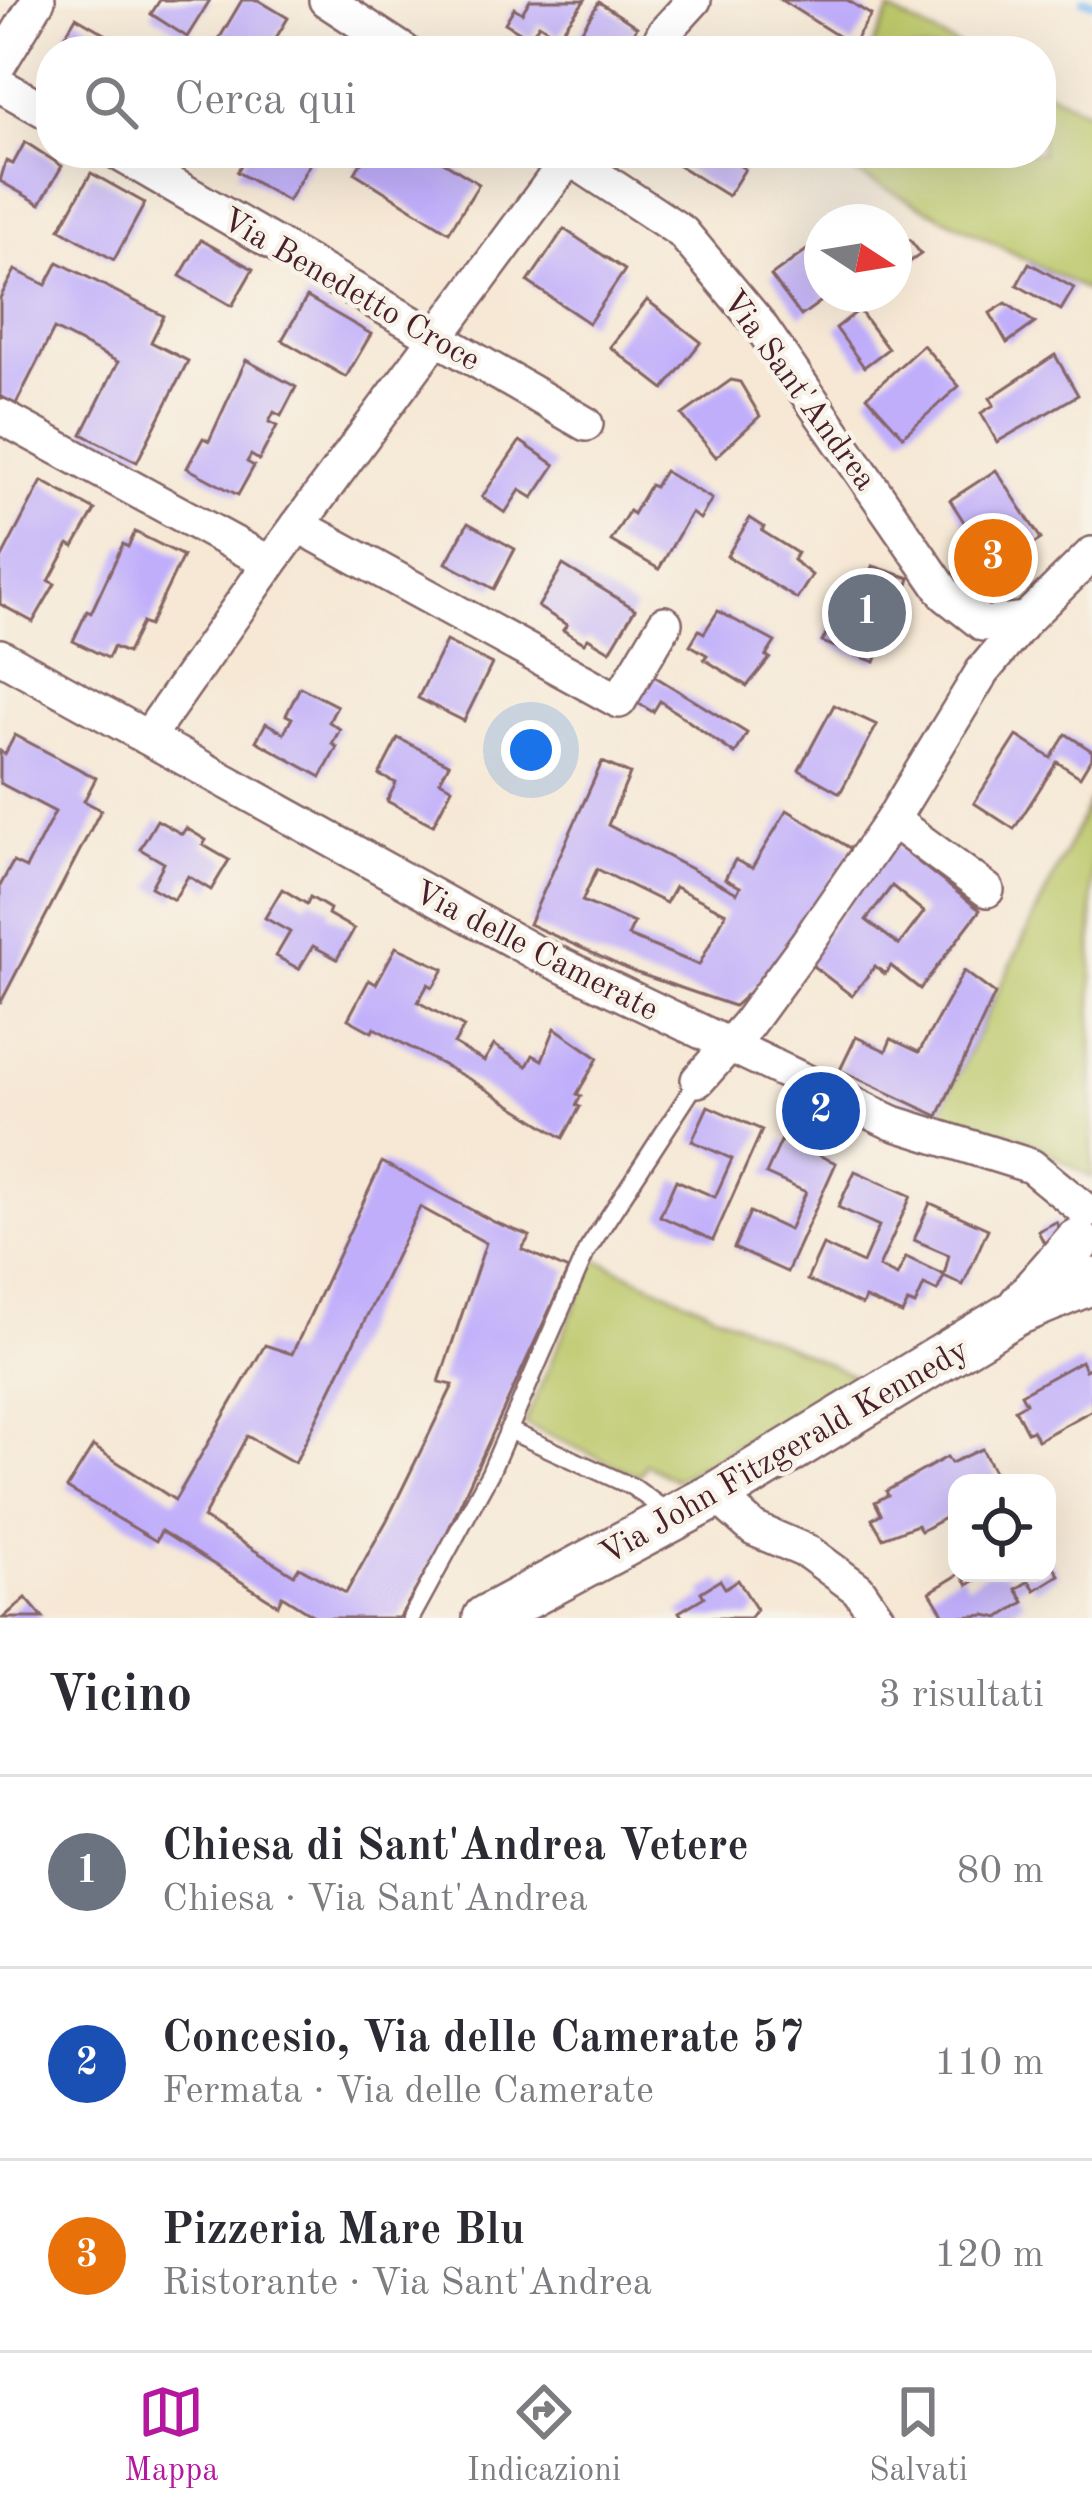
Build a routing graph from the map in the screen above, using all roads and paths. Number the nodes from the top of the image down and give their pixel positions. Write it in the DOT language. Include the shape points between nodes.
graph roads {
  1 [pos="38,0"];
  2 [pos="326,0"];
  3 [pos="694,0"];
  4 [pos="381,36"];
  5 [pos="662,36"];
  6 [pos="0,63"];
  7 [pos="0,85"];
  8 [pos="36,105"];
  9 [pos="144,168"];
  10 [pos="556,168"];
  11 [pos="609,168"];
  12 [pos="437,337"];
  13 [pos="0,416"];
  14 [pos="586,424"];
  15 [pos="298,525"];
  16 [pos="1092,554"];
  17 [pos="270,563"];
  18 [pos="1026,619"];
  19 [pos="665,623"];
  20 [pos="0,656"];
  21 [pos="148,737"];
  22 [pos="892,820"];
  23 [pos="987,890"];
  24 [pos="729,1046"];
  25 [pos="698,1080"];
  26 [pos="1088,1241"];
  27 [pos="508,1430"];
  28 [pos="716,1495"];
  29 [pos="676,1518"];
  30 [pos="411,1618"];
  31 [pos="485,1618"];
  32 [pos="878,1618"];
  1 -- 6 [label="street"];
  2 -- 4 [label="street"];
  3 -- 5 [label="street"];
  7 -- 8 [label="street"];
  9 -- 12 [label="street, Via Benedetto Croce"];
  10 -- 12 [label="street"];
  11 -- 18 [label="street, Via Sant'Andrea" via="682,232 760,324 946,595 983,624"];
  12 -- 14 [label="street, Via Benedetto Croce"];
  12 -- 15 [label="street"];
  13 -- 17 [label="street"];
  15 -- 17 [label="street"];
  15 -- 19 [label="street" via="620,701"];
  16 -- 18 [label="street"];
  17 -- 21 [label="street"];
  18 -- 22 [label="street" via="982,672"];
  20 -- 21 [label="street, Via delle Camerate"];
  21 -- 24 [label="street, Via delle Camerate" via="534,952"];
  22 -- 23 [label="street"];
  22 -- 24 [label="street"];
  24 -- 25 [label="street"];
  24 -- 26 [label="street, Via delle Camerate" via="893,1123 1031,1166"];
  25 -- 27 [label="lane" via="586,1252"];
  26 -- 28 [label="street, Via John Fitzgerald Kennedy" via="1015,1313"];
  27 -- 29 [label="lane" via="633,1487"];
  27 -- 30 [label="lane"];
  28 -- 29 [label="street, Via John Fitzgerald Kennedy"];
  28 -- 32 [label="street" via="754,1529 808,1552 858,1589"];
  29 -- 31 [label="street, Via John Fitzgerald Kennedy"];
}
